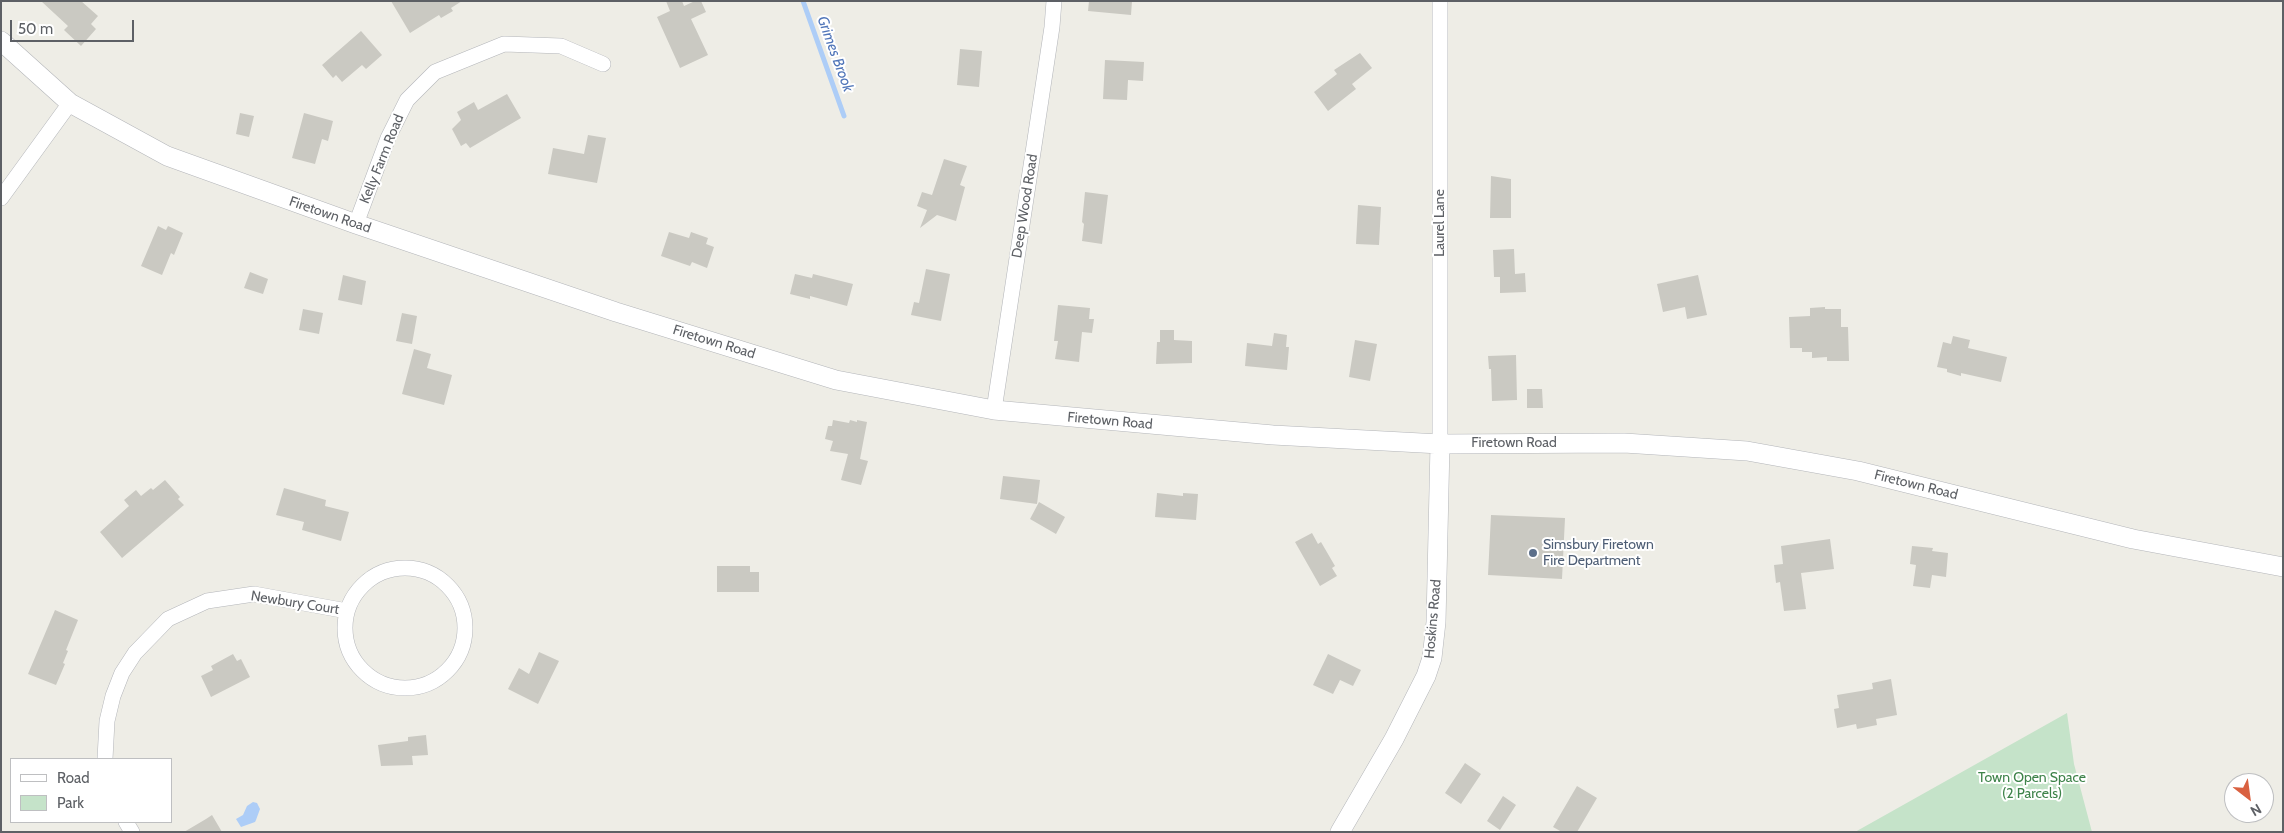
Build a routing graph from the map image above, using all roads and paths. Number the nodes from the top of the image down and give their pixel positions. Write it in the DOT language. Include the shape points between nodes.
graph roads {
  1 [pos="1054,1"];
  2 [pos="1440,1"];
  3 [pos="1,41"];
  4 [pos="603,64"];
  5 [pos="70,103"];
  6 [pos="1,198"];
  7 [pos="356,224"];
  8 [pos="994,410"];
  9 [pos="1440,444"];
  10 [pos="2283,566"];
  11 [pos="347,611"];
  12 [pos="105,758"];
  13 [pos="1340,832"];
  1 -- 8 [label="street, Deep Wood Road"];
  2 -- 9 [label="street, Laurel Lane"];
  3 -- 5 [label="street, Firetown Road"];
  4 -- 7 [label="street, Kelly Farm Road" via="561,46 504,44 435,72 407,100 388,138"];
  5 -- 6 [label="street"];
  5 -- 7 [label="street, Firetown Road" via="167,156"];
  7 -- 8 [label="street, Firetown Road" via="616,312 836,380"];
  8 -- 9 [label="street, Firetown Road" via="1272,435"];
  9 -- 10 [label="street, Firetown Road" via="1624,443 1747,451 1858,471 2133,539"];
  9 -- 13 [label="street, Hoskins Road" via="1436,622 1432,658 1394,739"];
  11 -- 11 [label="street, Newbury Court" via="345,631 349,650 360,667 375,680 394,687 414,687 433,681 449,669 460,653 465,634 464,614 456,596 443,581 426,571 407,567 387,570 370,579 356,593"];
  11 -- 12 [label="street, Newbury Court" via="254,594 207,601 168,619 135,653 122,673 112,696 107,721"];
}
